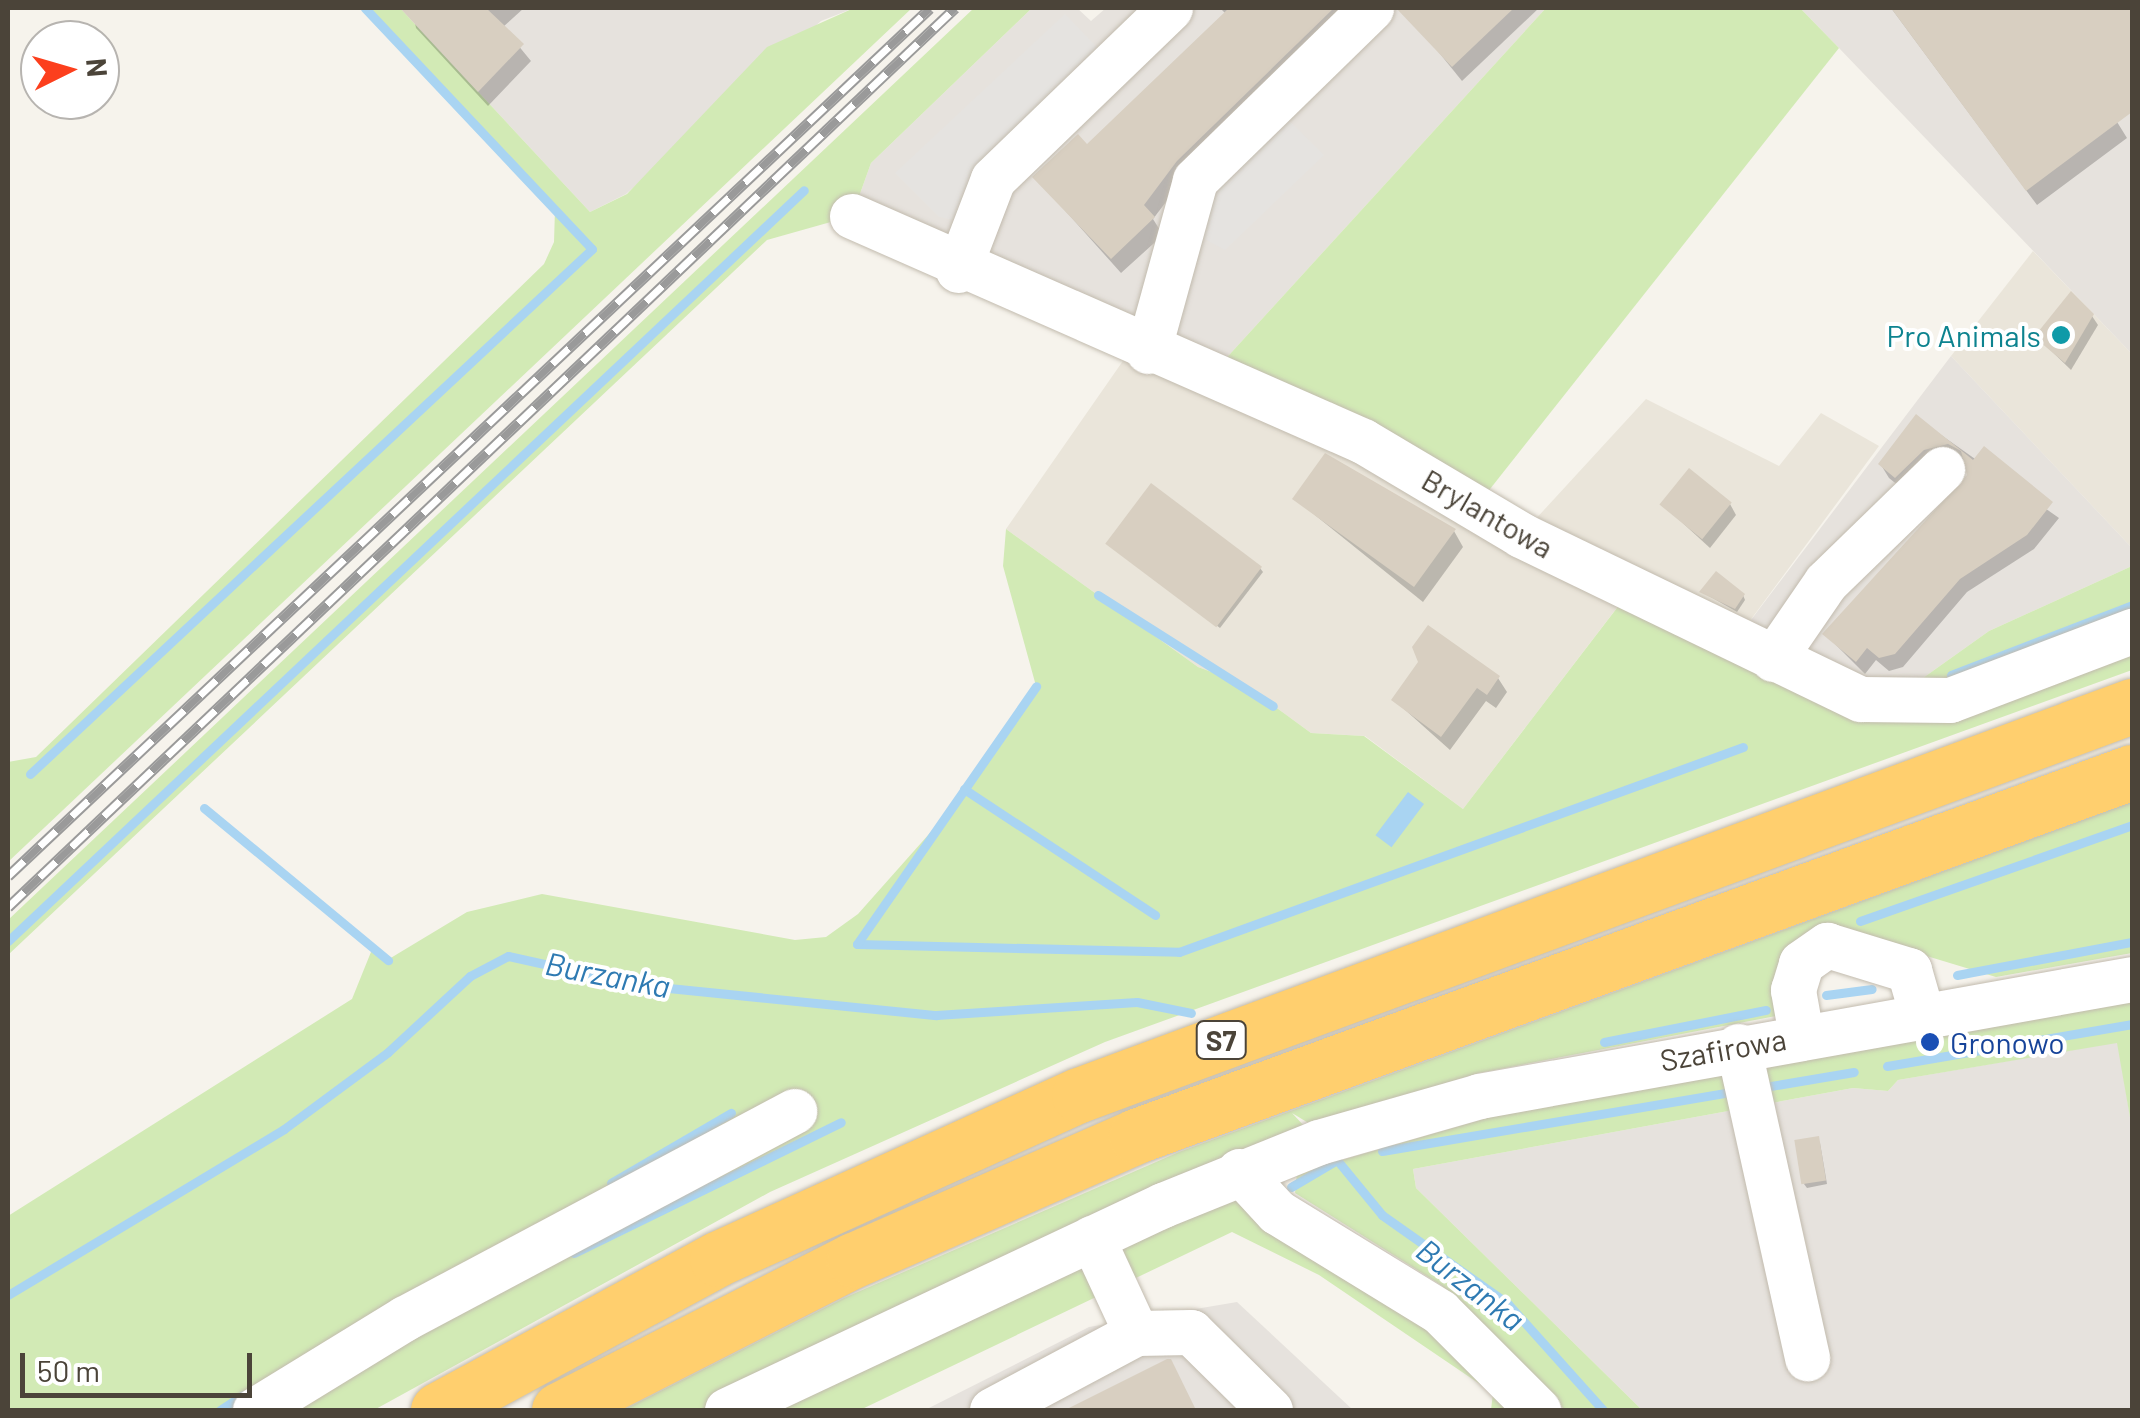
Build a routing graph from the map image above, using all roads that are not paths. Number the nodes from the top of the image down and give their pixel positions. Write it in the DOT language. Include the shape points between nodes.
graph roads {
  1 [pos="1170,8"];
  2 [pos="1371,8"];
  3 [pos="852,216"];
  4 [pos="958,270"];
  5 [pos="1148,351"];
  6 [pos="1942,468"];
  7 [pos="2132,631"];
  8 [pos="1774,659"];
  9 [pos="2132,706"];
  10 [pos="2132,772"];
  11 [pos="2132,979"];
  12 [pos="1922,1015"];
  13 [pos="1801,1035"];
  14 [pos="1738,1046"];
  15 [pos="794,1112"];
  16 [pos="1240,1171"];
  17 [pos="1092,1238"];
  18 [pos="1136,1333"];
  19 [pos="1807,1358"];
  20 [pos="256,1410"];
  21 [pos="438,1410"];
  22 [pos="559,1410"];
  23 [pos="727,1410"];
  24 [pos="992,1410"];
  25 [pos="1270,1410"];
  26 [pos="1538,1410"];
  1 -- 4 [label="street" via="993,179"];
  2 -- 5 [label="street" via="1195,180"];
  3 -- 4 [label="street, Brylantowa"];
  4 -- 5 [label="street, Brylantowa"];
  5 -- 8 [label="street, Brylantowa" via="1363,441 1521,535"];
  6 -- 8 [label="street" via="1826,582"];
  7 -- 8 [label="street, Brylantowa" via="1926,705 1861,700"];
  9 -- 21 [label="highway, S7" via="1079,1095 716,1259"];
  10 -- 22 [label="highway, S7" via="1136,1136 854,1260"];
  11 -- 12 [label="street, Szafirowa"];
  12 -- 13 [label="street, Szafirowa"];
  12 -- 13 [label="street" via="1909,970 1827,945 1797,976"];
  13 -- 14 [label="street, Szafirowa"];
  14 -- 16 [label="street, Szafirowa" via="1479,1096"];
  14 -- 19 [label="street"];
  15 -- 20 [label="street" via="406,1318"];
  16 -- 17 [label="street, Szafirowa"];
  16 -- 26 [label="street" via="1277,1212 1440,1312"];
  17 -- 18 [label="street"];
  17 -- 23 [label="street, Szafirowa"];
  18 -- 24 [label="street"];
  18 -- 25 [label="street" via="1191,1332"];
}
